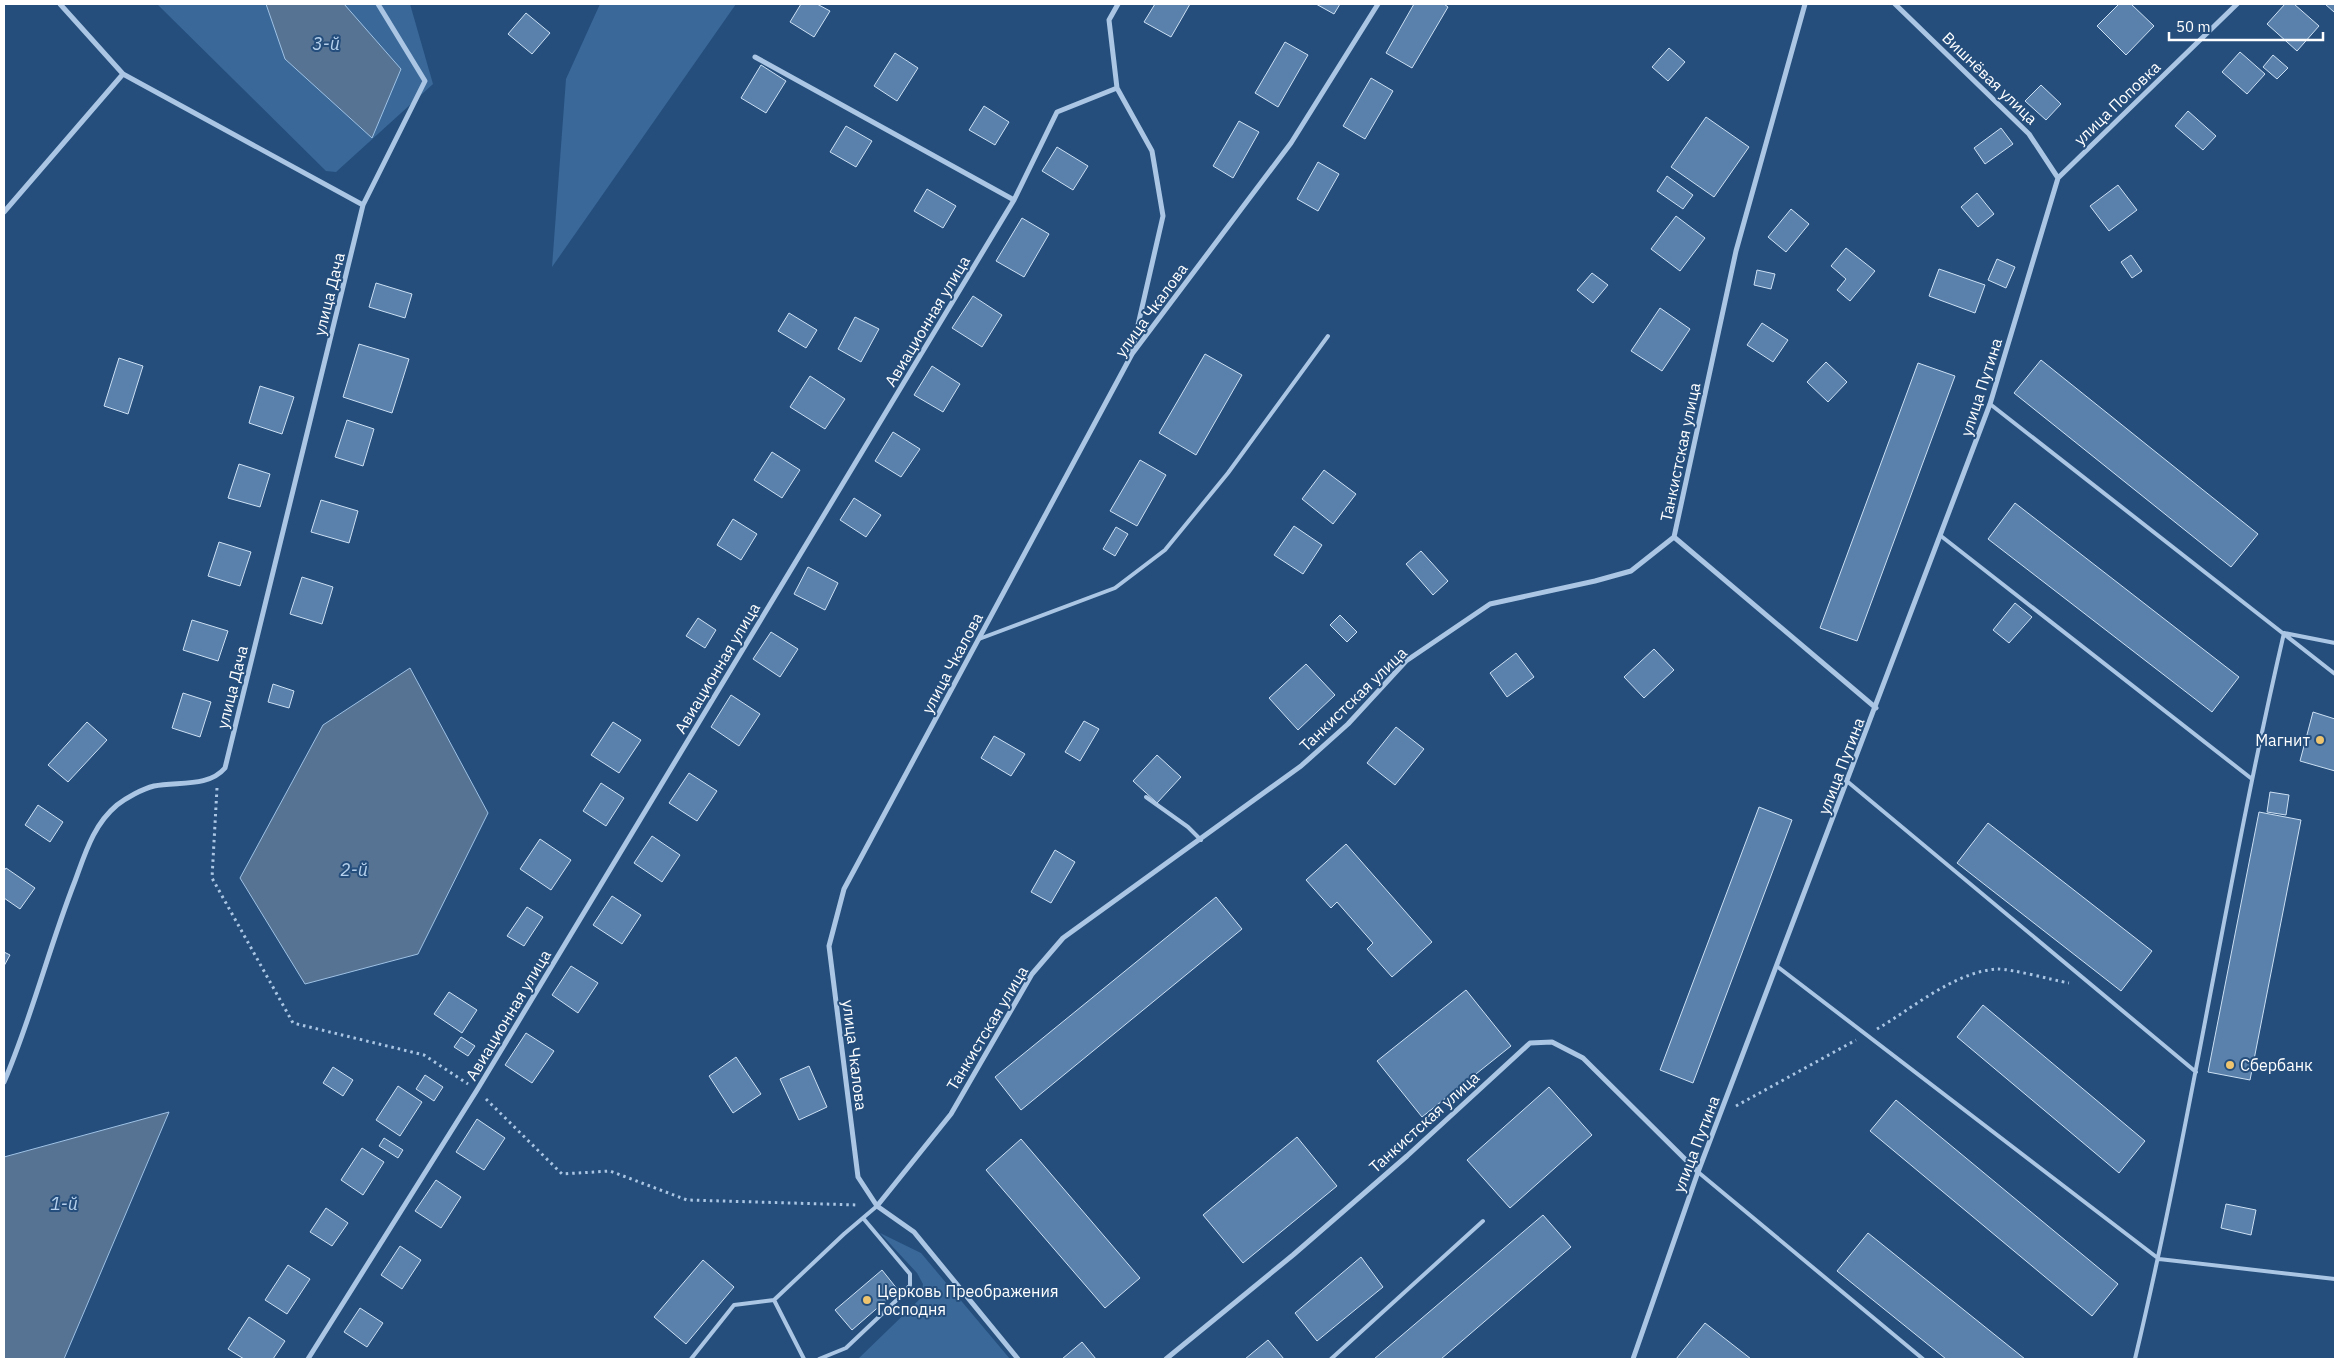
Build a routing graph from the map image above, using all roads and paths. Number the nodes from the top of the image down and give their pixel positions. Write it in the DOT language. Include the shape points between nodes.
graph roads {
  1 [pos="60,4"];
  2 [pos="378,4"];
  3 [pos="1118,4"];
  4 [pos="1378,4"];
  5 [pos="1805,4"];
  6 [pos="1895,4"];
  7 [pos="2237,4"];
  8 [pos="755,57"];
  9 [pos="123,74"];
  10 [pos="1117,88"];
  11 [pos="2058,178"];
  12 [pos="1014,200"];
  13 [pos="363,205"];
  14 [pos="4,212"];
  15 [pos="1328,336"];
  16 [pos="1132,354"];
  17 [pos="1990,404"];
  18 [pos="1941,536"];
  19 [pos="1674,537"];
  20 [pos="2284,634"];
  21 [pos="978,639"];
  22 [pos="2335,643"];
  23 [pos="2335,674"];
  24 [pos="1876,708"];
  25 [pos="2252,779"];
  26 [pos="1848,782"];
  27 [pos="1146,796"];
  28 [pos="1201,840"];
  29 [pos="1778,967"];
  30 [pos="2095,988"];
  31 [pos="1866,1034"];
  32 [pos="2196,1072"];
  33 [pos="4,1082"];
  34 [pos="1720,1114"];
  35 [pos="1698,1172"];
  36 [pos="877,1206"];
  37 [pos="862,1218"];
  38 [pos="1483,1221"];
  39 [pos="2159,1259"];
  40 [pos="2335,1279"];
  41 [pos="774,1300"];
  42 [pos="308,1359"];
  43 [pos="691,1359"];
  44 [pos="804,1359"];
  45 [pos="819,1359"];
  46 [pos="1018,1359"];
  47 [pos="1166,1359"];
  48 [pos="1332,1359"];
  49 [pos="1633,1359"];
  50 [pos="1923,1359"];
  51 [pos="2135,1359"];
  1 -- 9 [label="street"];
  2 -- 13 [label="street, улица Дача" via="425,81"];
  3 -- 10 [label="street" via="1109,20"];
  4 -- 16 [label="street, улица Чкалова" via="1291,143"];
  5 -- 19 [label="street, Танкистская улица" via="1736,251"];
  6 -- 11 [label="street, Вишнёвая улица" via="2029,134"];
  7 -- 11 [label="street, улица Поповка"];
  8 -- 12 [label="street"];
  9 -- 13 [label="street"];
  9 -- 14 [label="street"];
  10 -- 12 [label="street, Авиационная улица" via="1057,112"];
  10 -- 16 [label="street" via="1152,151 1163,216"];
  11 -- 17 [label="street, улица Путина"];
  12 -- 42 [label="street, Авиационная улица" via="477,1090"];
  13 -- 33 [label="street, улица Дача" via="225,768 212,780 152,786 135,794 116,805 94,832"];
  15 -- 21 [label="lane" via="1228,473 1165,550 1115,588"];
  16 -- 21 [label="street, улица Чкалова"];
  17 -- 18 [label="street, улица Путина"];
  17 -- 20 [label="lane"];
  18 -- 24 [label="street, улица Путина"];
  18 -- 25 [label="lane"];
  19 -- 24 [label="street"];
  19 -- 28 [label="street, Танкистская улица" via="1631,570 1595,582 1490,604 1406,661 1348,724 1301,766"];
  20 -- 22 [label="lane"];
  20 -- 23 [label="lane"];
  20 -- 25 [label="lane"];
  21 -- 36 [label="street, улица Чкалова" via="844,889 829,946 858,1177"];
  24 -- 26 [label="street, улица Путина"];
  25 -- 32 [label="lane"];
  26 -- 29 [label="street, улица Путина"];
  26 -- 30 [label="lane"];
  27 -- 28 [label="lane"];
  28 -- 36 [label="street, Танкистская улица" via="1063,938 1032,974 950,1114"];
  29 -- 31 [label="lane"];
  29 -- 34 [label="street, улица Путина"];
  30 -- 31 [label="path" via="1998,969 1940,988"];
  30 -- 32 [label="lane"];
  31 -- 34 [label="path"];
  31 -- 39 [label="lane"];
  32 -- 39 [label="lane"];
  34 -- 35 [label="street, улица Путина"];
  35 -- 47 [label="street, Танкистская улица" via="1583,1058 1552,1042 1530,1043 1293,1255"];
  35 -- 49 [label="street, улица Путина"];
  35 -- 50 [label="lane"];
  36 -- 37 [label="lane"];
  36 -- 46 [label="street, улица Чкалова" via="914,1232"];
  37 -- 41 [label="lane"];
  37 -- 45 [label="lane" via="910,1274 910,1285 846,1348"];
  38 -- 48 [label="lane"];
  39 -- 40 [label="lane"];
  39 -- 51 [label="lane"];
  41 -- 43 [label="lane" via="734,1305"];
  41 -- 44 [label="lane"];
}
